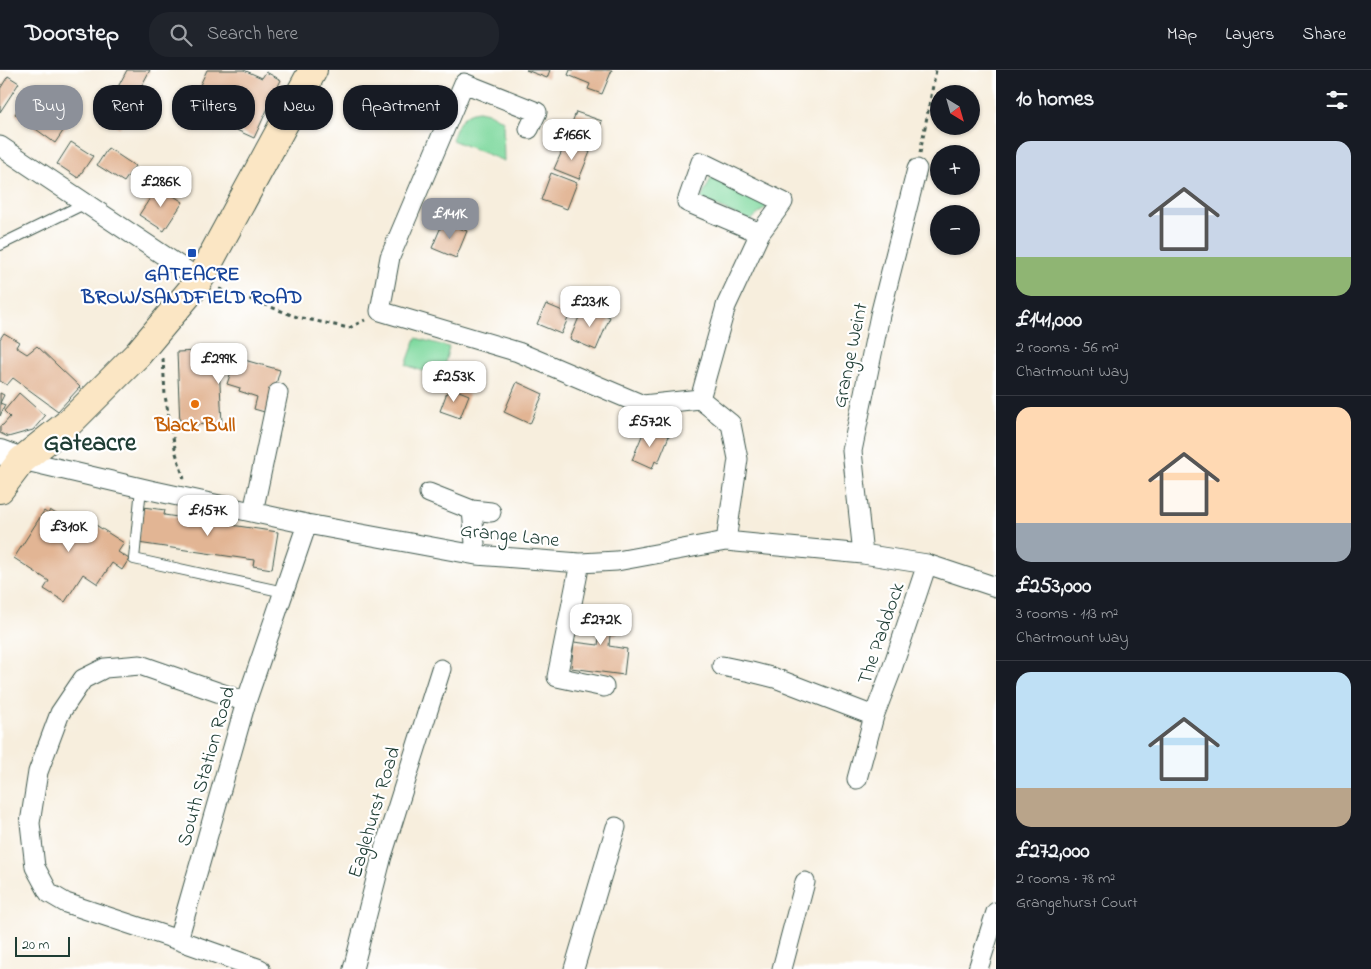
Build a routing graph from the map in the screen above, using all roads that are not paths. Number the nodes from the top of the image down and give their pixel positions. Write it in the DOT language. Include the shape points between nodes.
graph roads {
  1 [pos="313,70"];
  2 [pos="529,129"];
  3 [pos="0,146"];
  4 [pos="918,168"];
  5 [pos="86,203"];
  6 [pos="760,233"];
  7 [pos="0,245"];
  8 [pos="206,283"];
  9 [pos="278,393"];
  10 [pos="700,399"];
  11 [pos="11,456"];
  12 [pos="141,488"];
  13 [pos="0,489"];
  14 [pos="428,493"];
  15 [pos="472,510"];
  16 [pos="253,512"];
  17 [pos="491,512"];
  18 [pos="307,524"];
  19 [pos="726,541"];
  20 [pos="863,554"];
  21 [pos="476,555"];
  22 [pos="580,563"];
  23 [pos="927,564"];
  24 [pos="996,587"];
  25 [pos="284,592"];
  26 [pos="722,666"];
  27 [pos="441,669"];
  28 [pos="604,687"];
  29 [pos="246,702"];
  30 [pos="874,716"];
  31 [pos="857,779"];
  32 [pos="616,827"];
  33 [pos="806,882"];
  34 [pos="996,912"];
  35 [pos="178,940"];
  36 [pos="260,969"];
  37 [pos="353,969"];
  38 [pos="574,969"];
  39 [pos="782,969"];
  40 [pos="978,969"];
  1 -- 8 [label="main road"];
  2 -- 10 [label="street" via="537,112 464,83 390,257 380,311 518,352 643,405"];
  3 -- 5 [label="street"];
  4 -- 20 [label="street, Grange Weint" via="880,314 852,451"];
  5 -- 7 [label="lane"];
  5 -- 8 [label="street"];
  6 -- 6 [label="street" via="687,202 701,162 783,202"];
  6 -- 10 [label="street" via="726,306"];
  8 -- 11 [label="main road" via="71,421"];
  9 -- 16 [label="street"];
  10 -- 19 [label="street" via="732,424 738,458"];
  11 -- 12 [label="street, Grange Lane"];
  11 -- 13 [label="main road"];
  12 -- 16 [label="street, Grange Lane"];
  12 -- 25 [label="lane" via="134,560"];
  14 -- 15 [label="street"];
  15 -- 17 [label="street"];
  15 -- 21 [label="street"];
  16 -- 18 [label="street, Grange Lane"];
  18 -- 21 [label="street, Grange Lane"];
  18 -- 25 [label="street, South Station Road"];
  19 -- 20 [label="street, Grange Lane"];
  19 -- 22 [label="street, Grange Lane" via="617,561"];
  20 -- 23 [label="street, Grange Lane"];
  21 -- 22 [label="street, Grange Lane"];
  22 -- 28 [label="street" via="557,677"];
  23 -- 24 [label="street, Grange Lane"];
  23 -- 30 [label="street, The Paddock"];
  25 -- 29 [label="street, South Station Road"];
  26 -- 30 [label="street, The Paddock" via="775,678"];
  27 -- 37 [label="street, Eaglehurst Road" via="382,856"];
  29 -- 35 [label="street, South Station Road"];
  29 -- 35 [label="street" via="140,665 105,668 83,679 60,713 38,772 30,823 35,867 49,893 66,903"];
  30 -- 31 [label="street, The Paddock"];
  32 -- 38 [label="street"];
  33 -- 39 [label="street"];
  34 -- 40 [label="street"];
  35 -- 36 [label="street"];
}
